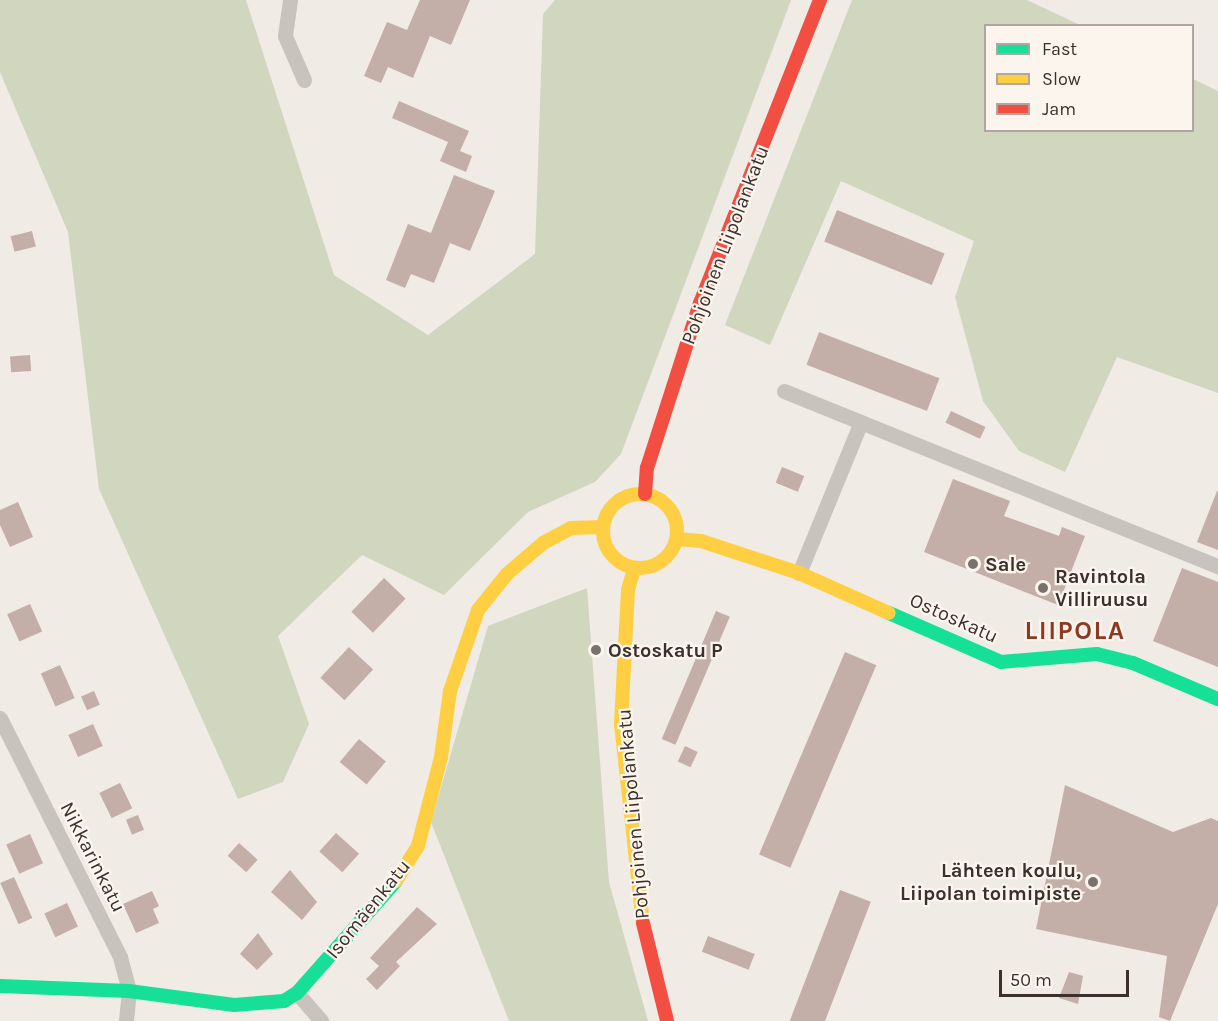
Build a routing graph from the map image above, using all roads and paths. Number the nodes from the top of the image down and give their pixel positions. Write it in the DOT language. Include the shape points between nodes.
graph roads {
  1 [pos="290,0"];
  2 [pos="820,0"];
  3 [pos="304,80"];
  4 [pos="784,391"];
  5 [pos="861,422"];
  6 [pos="645,494"];
  7 [pos="602,527"];
  8 [pos="677,538"];
  9 [pos="1218,566"];
  10 [pos="634,569"];
  11 [pos="799,573"];
  12 [pos="1218,699"];
  13 [pos="0,718"];
  14 [pos="0,986"];
  15 [pos="129,991"];
  16 [pos="297,993"];
  17 [pos="126,1021"];
  18 [pos="321,1021"];
  19 [pos="667,1021"];
  1 -- 3 [label="street" via="285,36"];
  2 -- 6 [label="street, Pohjoinen Liipolankatu" via="700,303 647,468"];
  4 -- 5 [label="street"];
  5 -- 9 [label="street"];
  5 -- 11 [label="street"];
  6 -- 7 [label="street" via="615,503"];
  6 -- 8 [label="street" via="670,509"];
  7 -- 10 [label="street" via="604,544 617,562"];
  7 -- 16 [label="street, Isomäenkatu" via="571,528 543,543 507,574 478,610 450,691 441,757 418,846 398,879"];
  8 -- 10 [label="street" via="664,561"];
  8 -- 11 [label="street, Ostoskatu" via="701,541"];
  10 -- 19 [label="street, Pohjoinen Liipolankatu" via="628,590 621,724 644,933"];
  11 -- 12 [label="street, Ostoskatu" via="1001,662 1097,654 1133,663"];
  13 -- 15 [label="street, Nikkarinkatu" via="120,957"];
  14 -- 15 [label="street"];
  15 -- 16 [label="street" via="234,1005 284,1001"];
  15 -- 17 [label="street, Nikkarinkatu"];
  16 -- 18 [label="street"];
}
